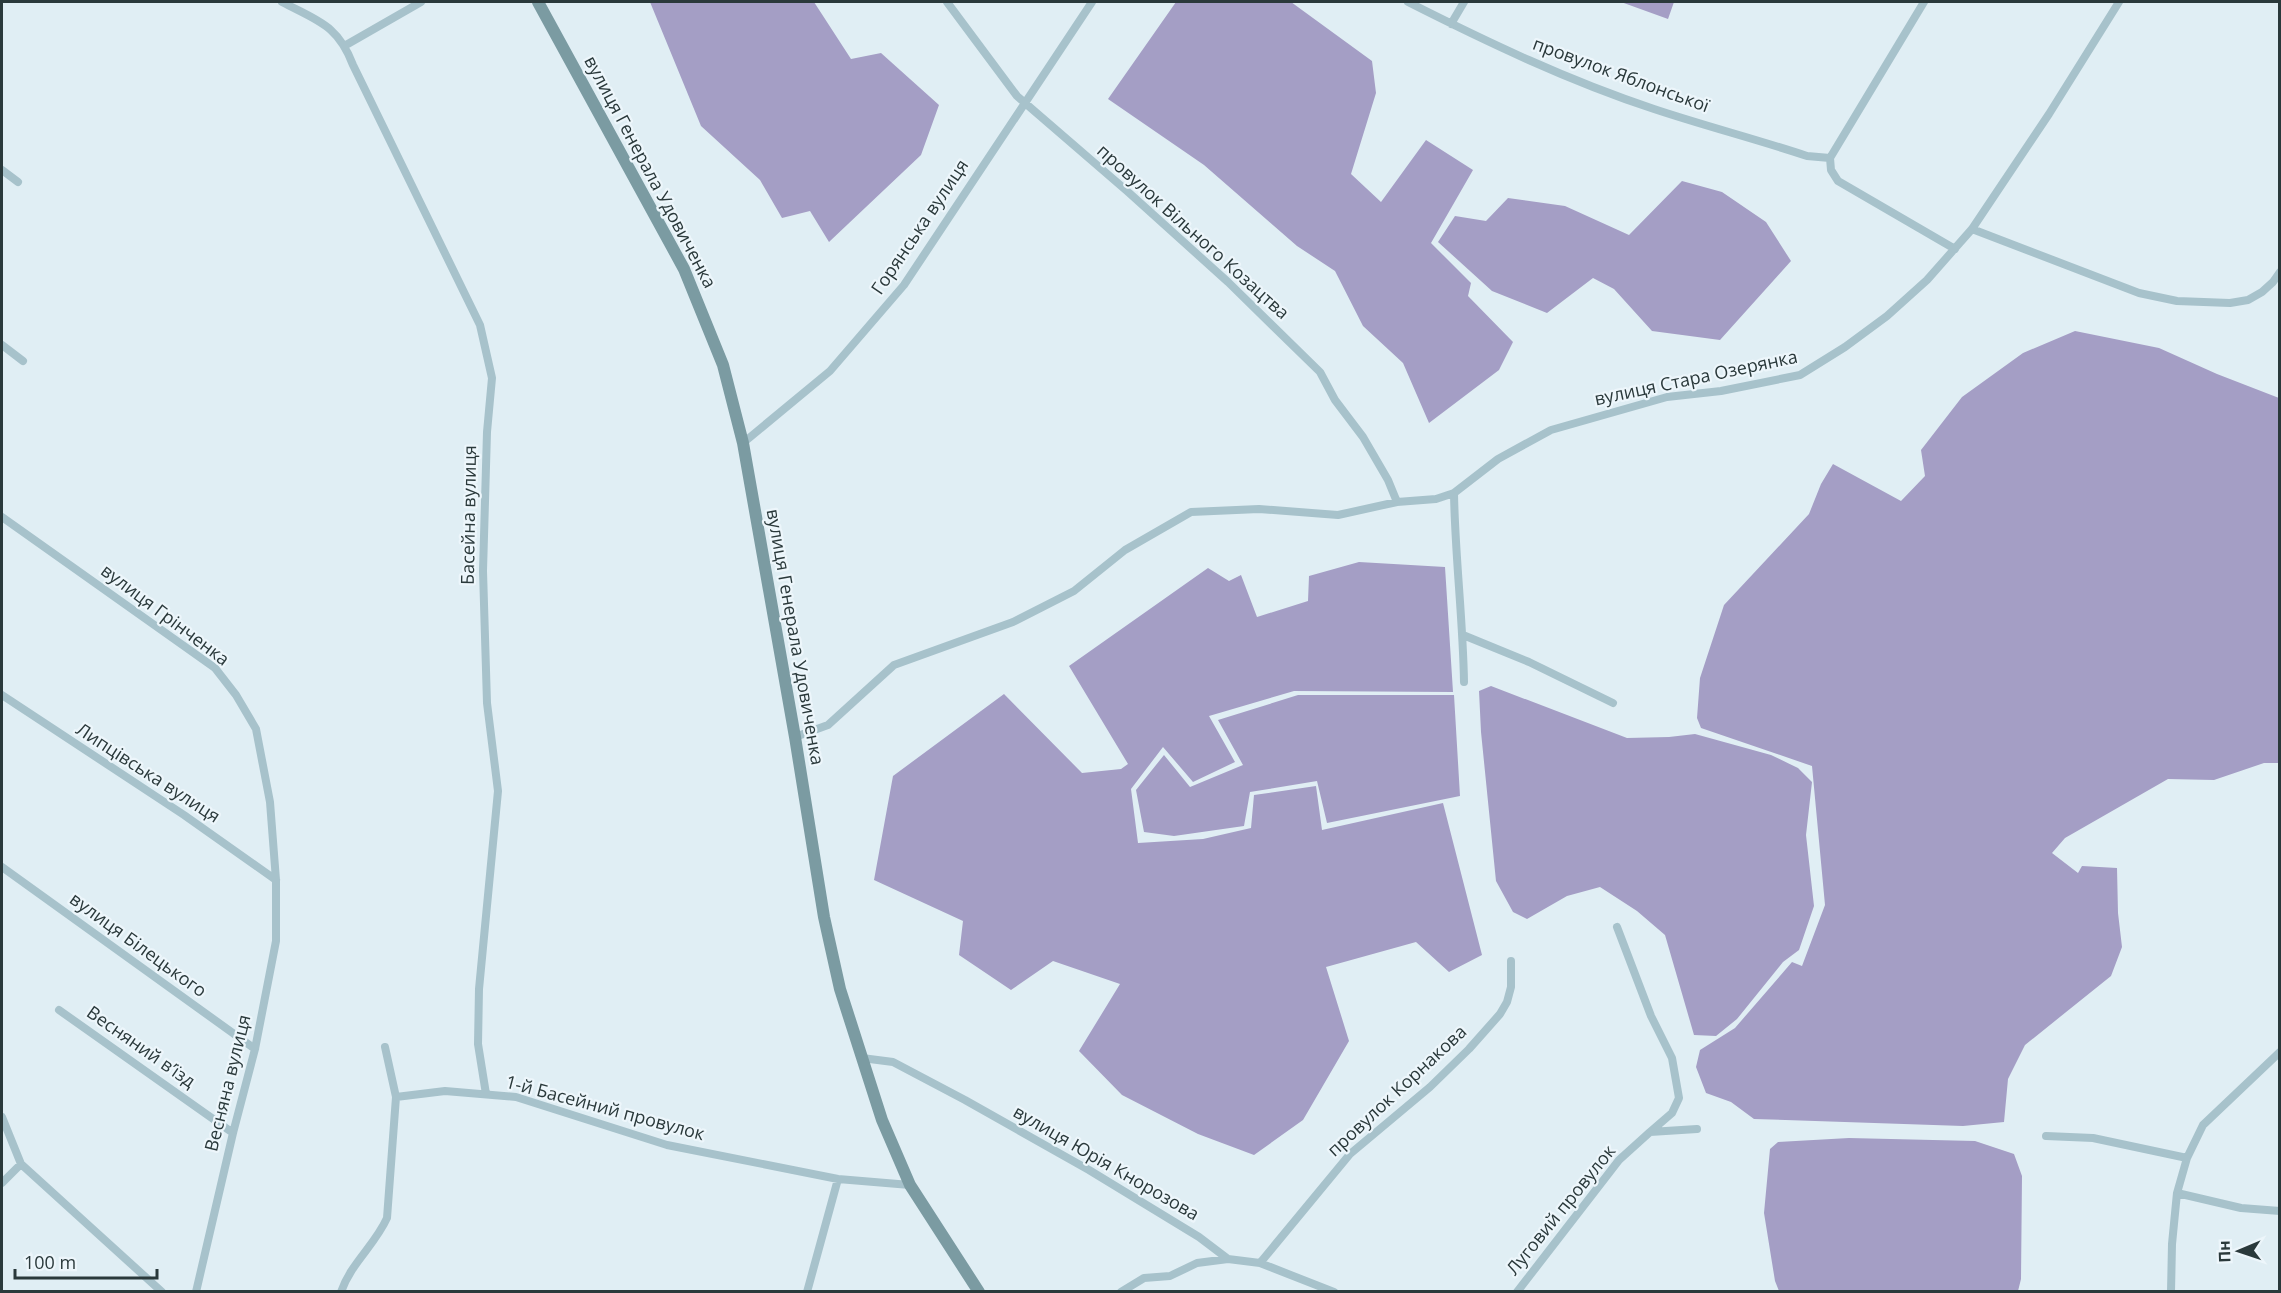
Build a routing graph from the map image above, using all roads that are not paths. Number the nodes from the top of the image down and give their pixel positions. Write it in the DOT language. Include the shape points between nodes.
graph roads {
  1 [pos="282,2"];
  2 [pos="421,2"];
  3 [pos="538,2"];
  4 [pos="947,2"];
  5 [pos="1092,2"];
  6 [pos="1408,2"];
  7 [pos="1464,2"];
  8 [pos="1924,2"];
  9 [pos="2119,2"];
  10 [pos="1451,24"];
  11 [pos="345,45"];
  12 [pos="1023,102"];
  13 [pos="1830,158"];
  14 [pos="2,170"];
  15 [pos="18,182"];
  16 [pos="1972,229"];
  17 [pos="1954,249"];
  18 [pos="2280,272"];
  19 [pos="2,345"];
  20 [pos="23,361"];
  21 [pos="743,443"];
  22 [pos="1454,493"];
  23 [pos="1397,502"];
  24 [pos="2,517"];
  25 [pos="1463,635"];
  26 [pos="1464,682"];
  27 [pos="2,695"];
  28 [pos="1613,703"];
  29 [pos="795,737"];
  30 [pos="2,867"];
  31 [pos="276,880"];
  32 [pos="1617,927"];
  33 [pos="1511,961"];
  34 [pos="59,1010"];
  35 [pos="385,1047"];
  36 [pos="255,1049"];
  37 [pos="2280,1052"];
  38 [pos="862,1058"];
  39 [pos="486,1094"];
  40 [pos="396,1097"];
  41 [pos="2,1117"];
  42 [pos="1696,1129"];
  43 [pos="232,1132"];
  44 [pos="1650,1132"];
  45 [pos="2046,1136"];
  46 [pos="2187,1158"];
  47 [pos="21,1164"];
  48 [pos="838,1179"];
  49 [pos="2,1183"];
  50 [pos="910,1185"];
  51 [pos="2177,1194"];
  52 [pos="2280,1212"];
  53 [pos="1228,1259"];
  54 [pos="1260,1263"];
  55 [pos="162,1292"];
  56 [pos="196,1292"];
  57 [pos="341,1292"];
  58 [pos="807,1292"];
  59 [pos="979,1292"];
  60 [pos="1121,1292"];
  61 [pos="1334,1292"];
  62 [pos="1517,1292"];
  63 [pos="2171,1292"];
  1 -- 11 [label="street, Басейна вулиця" via="334,31"];
  2 -- 11 [label="street"];
  3 -- 21 [label="main road, вулиця Генерала Удовиченка" via="684,269 723,365"];
  4 -- 12 [label="street, провулок Вільного Козацтва"];
  5 -- 12 [label="street, Горянська вулиця"];
  6 -- 10 [label="street, провулок Яблонської"];
  7 -- 10 [label="street"];
  8 -- 13 [label="street"];
  9 -- 16 [label="street, вулиця Стара Озерянка"];
  10 -- 13 [label="street, провулок Яблонської" via="1653,109 1807,156"];
  11 -- 39 [label="street, Басейна вулиця" via="480,325 492,378 483,571 487,703 498,791 479,989 478,1044"];
  12 -- 21 [label="street, Горянська вулиця" via="904,285 830,371"];
  12 -- 23 [label="street, провулок Вільного Козацтва" via="1228,282 1320,372 1363,437"];
  13 -- 17 [label="street" via="1838,181"];
  14 -- 15 [label="street"];
  16 -- 17 [label="street, вулиця Стара Озерянка"];
  16 -- 18 [label="street" via="2139,293 2177,301 2248,300 2262,292"];
  17 -- 22 [label="street, вулиця Стара Озерянка" via="1887,316 1800,375 1667,397 1551,430 1498,459"];
  19 -- 20 [label="street"];
  21 -- 29 [label="main road, вулиця Генерала Удовиченка"];
  22 -- 23 [label="street, вулиця Стара Озерянка" via="1436,499"];
  22 -- 25 [label="street"];
  23 -- 29 [label="street, вулиця Стара Озерянка" via="1338,514 1259,509 1191,512 1125,550 1074,591 1013,622 894,665 828,725"];
  24 -- 31 [label="street, вулиця Грінченка" via="215,668 236,695 256,729 270,802"];
  25 -- 26 [label="street"];
  25 -- 28 [label="street"];
  27 -- 31 [label="street, Липцівська вулиця"];
  29 -- 38 [label="main road, вулиця Генерала Удовиченка" via="824,918 840,989"];
  30 -- 36 [label="street, вулиця Білецького"];
  31 -- 36 [label="street, Весняна вулиця" via="276,941"];
  32 -- 44 [label="street, Луговий провулок" via="1672,1058 1679,1098 1672,1113"];
  33 -- 54 [label="street, провулок Корнакова" via="1508,1002 1500,1014 1430,1087 1350,1154"];
  34 -- 43 [label="street, Весняний вʼїзд"];
  35 -- 40 [label="street"];
  36 -- 43 [label="street, Весняна вулиця"];
  37 -- 46 [label="street" via="2203,1125"];
  38 -- 50 [label="main road, вулиця Генерала Удовиченка" via="882,1120"];
  38 -- 53 [label="street, вулиця Юрія Кнорозова" via="893,1062 964,1100 1109,1182"];
  39 -- 40 [label="street, 1-й Басейний провулок" via="445,1091"];
  39 -- 48 [label="street, 1-й Басейний провулок" via="516,1096 667,1145"];
  40 -- 57 [label="street" via="387,1218 380,1233 352,1267"];
  41 -- 47 [label="street"];
  42 -- 44 [label="street"];
  43 -- 56 [label="street, Весняна вулиця"];
  44 -- 62 [label="street, Луговий провулок" via="1619,1160"];
  45 -- 46 [label="street" via="2093,1138"];
  46 -- 51 [label="street"];
  47 -- 49 [label="street"];
  47 -- 55 [label="street"];
  48 -- 50 [label="street, 1-й Басейний провулок"];
  48 -- 58 [label="street"];
  50 -- 59 [label="main road, вулиця Генерала Удовиченка"];
  51 -- 52 [label="street"];
  51 -- 63 [label="street"];
  53 -- 54 [label="street"];
  53 -- 60 [label="street" via="1197,1263 1170,1276 1144,1278"];
  54 -- 61 [label="street"];
}
